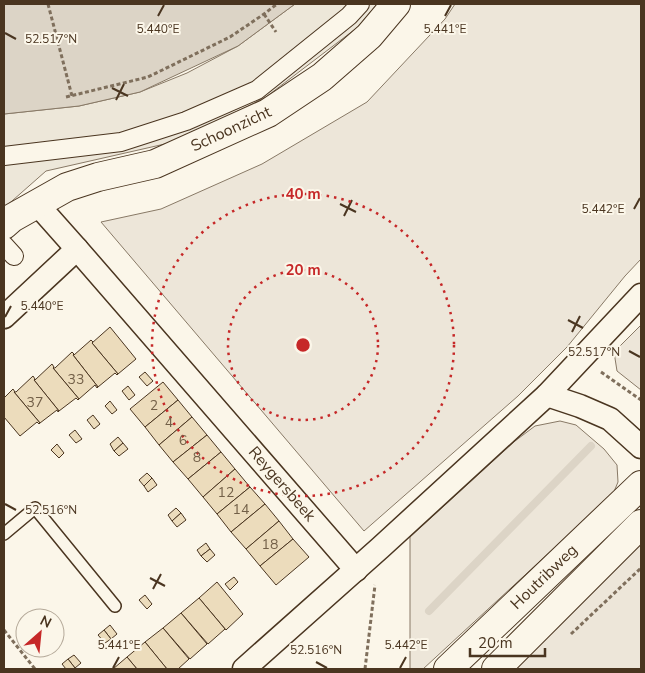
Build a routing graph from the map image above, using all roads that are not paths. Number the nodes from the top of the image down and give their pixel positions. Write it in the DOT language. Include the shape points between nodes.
graph roads {
  1 [pos="360,4"];
  2 [pos="396,4"];
  3 [pos="4,156"];
  4 [pos="37,204"];
  5 [pos="4,225"];
  6 [pos="78,249"];
  7 [pos="641,295"];
  8 [pos="4,317"];
  9 [pos="547,395"];
  10 [pos="641,447"];
  11 [pos="641,485"];
  12 [pos="641,524"];
  13 [pos="4,534"];
  14 [pos="356,570"];
  15 [pos="115,606"];
  16 [pos="244,669"];
  17 [pos="448,669"];
  18 [pos="496,669"];
  1 -- 3 [label="street" via="257,90 195,117 121,142"];
  2 -- 4 [label="main road, Schoonzicht" via="369,36 322,76 268,113 155,164 67,187"];
  4 -- 5 [label="main road, Schoonzicht"];
  4 -- 6 [label="street, Reygersbeek"];
  6 -- 8 [label="street"];
  6 -- 14 [label="street, Reygersbeek"];
  7 -- 9 [label="street"];
  9 -- 10 [label="street" via="610,419"];
  9 -- 14 [label="street"];
  11 -- 17 [label="main road, Houtribweg"];
  12 -- 18 [label="main road, Houtribweg"];
  13 -- 15 [label="lane" via="35,508"];
  14 -- 16 [label="street"];
}
